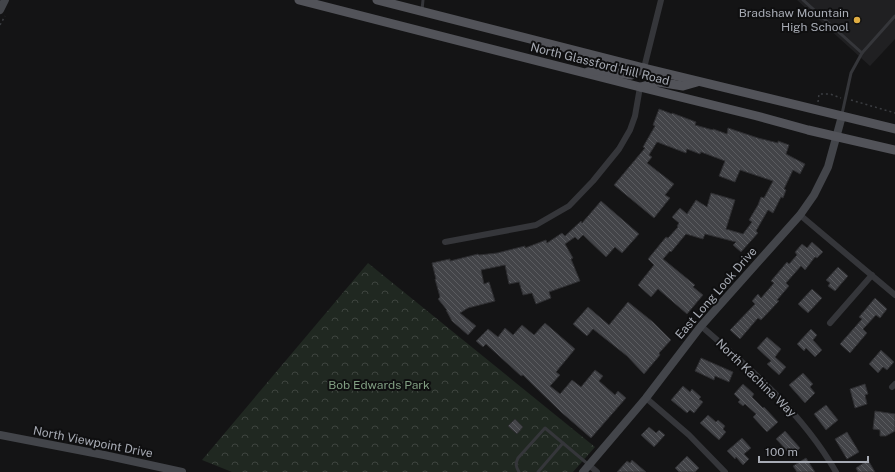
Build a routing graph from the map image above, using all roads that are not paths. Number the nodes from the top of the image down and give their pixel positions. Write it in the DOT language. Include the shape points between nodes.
graph roads {
  1 [pos="6,0"];
  2 [pos="299,0"];
  3 [pos="377,0"];
  4 [pos="423,0"];
  5 [pos="661,0"];
  6 [pos="803,0"];
  7 [pos="0,10"];
  8 [pos="422,12"];
  9 [pos="895,16"];
  10 [pos="862,53"];
  11 [pos="644,68"];
  12 [pos="583,73"];
  13 [pos="698,81"];
  14 [pos="640,87"];
  15 [pos="842,116"];
  16 [pos="895,129"];
  17 [pos="836,136"];
  18 [pos="895,150"];
  19 [pos="800,214"];
  20 [pos="445,242"];
  21 [pos="872,275"];
  22 [pos="895,295"];
  23 [pos="830,323"];
  24 [pos="701,326"];
  25 [pos="646,398"];
  26 [pos="0,435"];
  27 [pos="563,443"];
  28 [pos="589,465"];
  29 [pos="181,472"];
  30 [pos="520,472"];
  31 [pos="538,472"];
  32 [pos="583,472"];
  33 [pos="597,472"];
  34 [pos="725,472"];
  35 [pos="836,472"];
  1 -- 7 [label="street"];
  2 -- 12 [label="main road, North Glassford Hill Road"];
  3 -- 8 [label="main road, North Glassford Hill Road"];
  4 -- 8 [label="lane"];
  5 -- 11 [label="street"];
  6 -- 10 [label="lane"];
  8 -- 11 [label="main road, North Glassford Hill Road"];
  9 -- 10 [label="lane"];
  10 -- 15 [label="lane" via="851,73"];
  11 -- 12 [label="main road" via="631,75 600,70"];
  11 -- 13 [label="main road, North Glassford Hill Road"];
  12 -- 14 [label="main road, North Glassford Hill Road"];
  13 -- 14 [label="main road" via="683,86 658,82"];
  13 -- 15 [label="main road, North Glassford Hill Road"];
  14 -- 17 [label="main road, North Glassford Hill Road"];
  14 -- 20 [label="street" via="630,130 593,181 569,206 536,225"];
  15 -- 16 [label="main road, North Glassford Hill Road"];
  15 -- 17 [label="street, East Long Look Drive"];
  17 -- 18 [label="main road, North Glassford Hill Road"];
  17 -- 19 [label="street, East Long Look Drive" via="828,167 814,195"];
  19 -- 21 [label="street"];
  19 -- 24 [label="street, East Long Look Drive"];
  21 -- 22 [label="street"];
  21 -- 23 [label="street"];
  24 -- 25 [label="street, East Long Look Drive"];
  24 -- 35 [label="street, North Kachina Way" via="788,406 825,453"];
  25 -- 28 [label="street, East Long Look Drive"];
  25 -- 34 [label="street" via="689,435"];
  26 -- 29 [label="street, North Viewpoint Drive"];
  27 -- 28 [label="lane"];
  27 -- 30 [label="lane" via="545,428 518,458 516,468"];
  27 -- 31 [label="lane"];
  28 -- 32 [label="street, East Long Look Drive"];
  28 -- 33 [label="street"];
}
